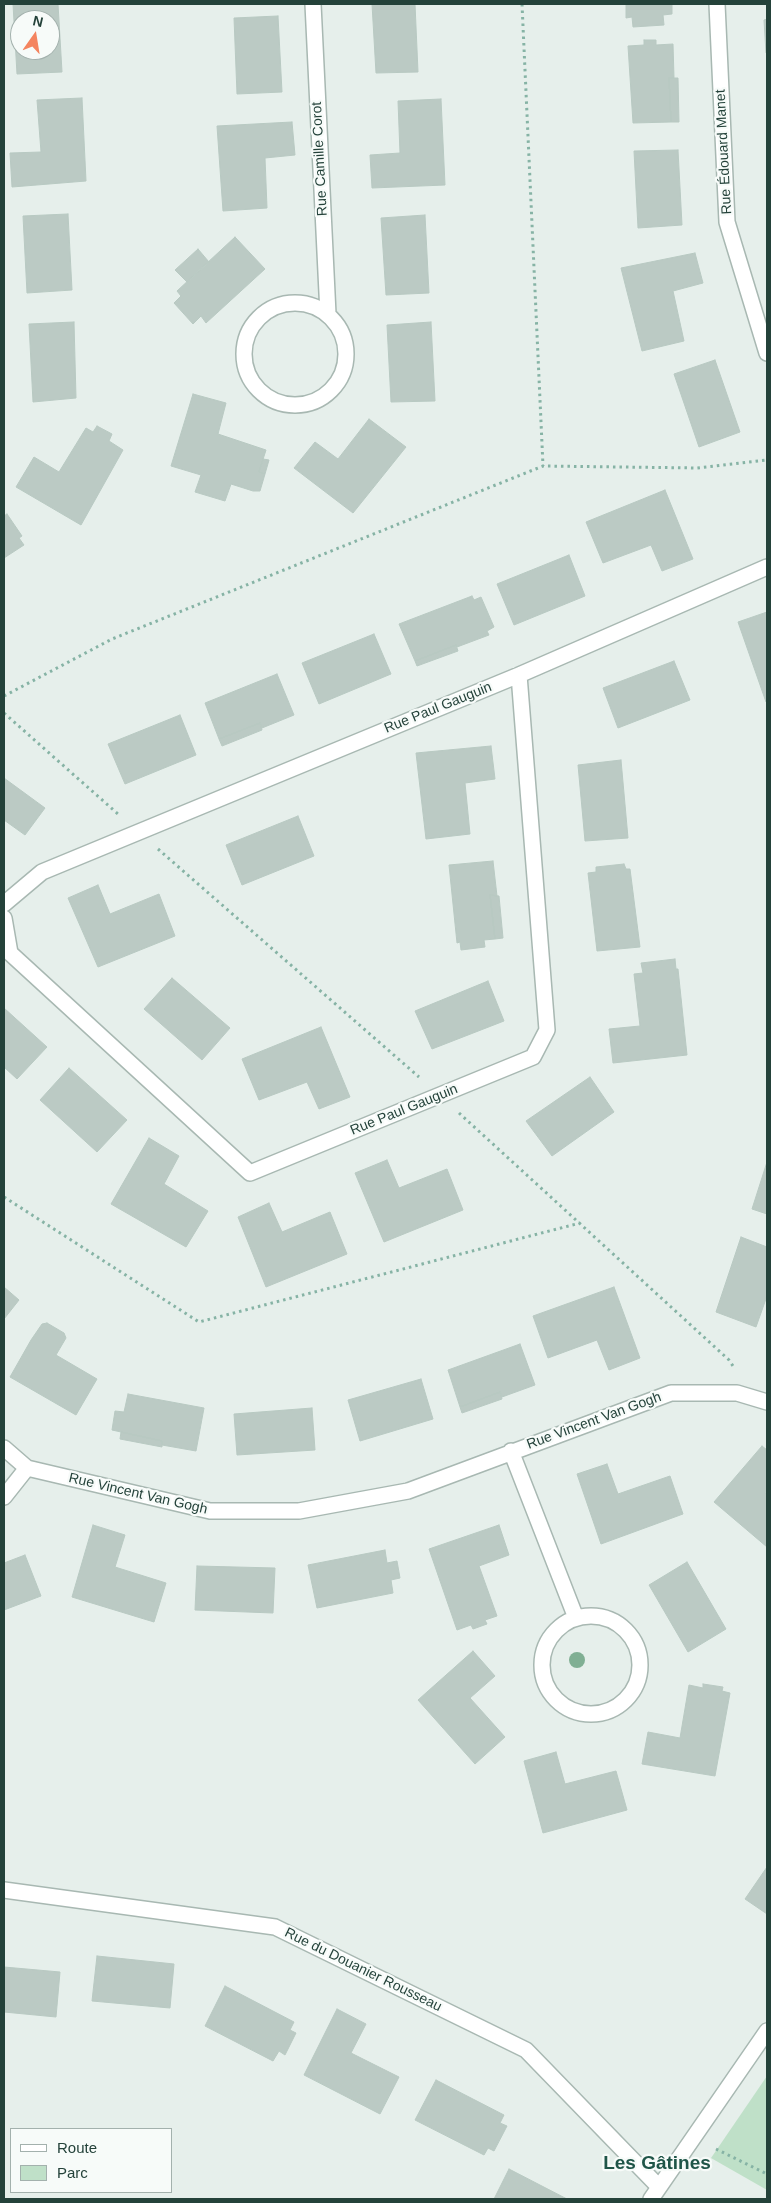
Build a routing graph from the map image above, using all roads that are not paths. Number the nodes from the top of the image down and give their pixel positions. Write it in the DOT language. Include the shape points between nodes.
graph roads {
  1 [pos="313,4"];
  2 [pos="717,4"];
  3 [pos="328,314"];
  4 [pos="767,353"];
  5 [pos="767,568"];
  6 [pos="519,675"];
  7 [pos="4,904"];
  8 [pos="4,918"];
  9 [pos="767,1402"];
  10 [pos="4,1448"];
  11 [pos="511,1451"];
  12 [pos="27,1468"];
  13 [pos="4,1497"];
  14 [pos="576,1618"];
  15 [pos="4,1890"];
  16 [pos="767,2032"];
  17 [pos="655,2193"];
  1 -- 3 [label="street, Rue Camille Corot"];
  2 -- 4 [label="street, Rue Édouard Manet" via="727,222"];
  3 -- 3 [label="street" via="313,306 279,305 252,326 244,359 248,375 258,390 272,400 304,405 334,389 343,375 347,359 346,342 339,326"];
  5 -- 6 [label="street, Rue Paul Gauguin"];
  6 -- 7 [label="street, Rue Paul Gauguin" via="42,872"];
  6 -- 8 [label="street, Rue Paul Gauguin" via="547,1030 533,1057 250,1173 10,953"];
  9 -- 11 [label="street, Rue Vincent Van Gogh" via="738,1393 671,1393"];
  10 -- 12 [label="street, Rue Vincent Van Gogh"];
  11 -- 12 [label="street, Rue Vincent Van Gogh" via="408,1491 299,1511 210,1511"];
  11 -- 14 [label="street, Rue Vincent Van Gogh"];
  12 -- 13 [label="street"];
  14 -- 14 [label="street" via="561,1626 550,1638 543,1654 542,1671 547,1688 572,1710 606,1711 620,1704 638,1680 638,1650 620,1625 606,1618"];
  15 -- 17 [label="street, Rue du Douanier Rousseau" via="275,1927 526,2050"];
  16 -- 17 [label="street"];
}
